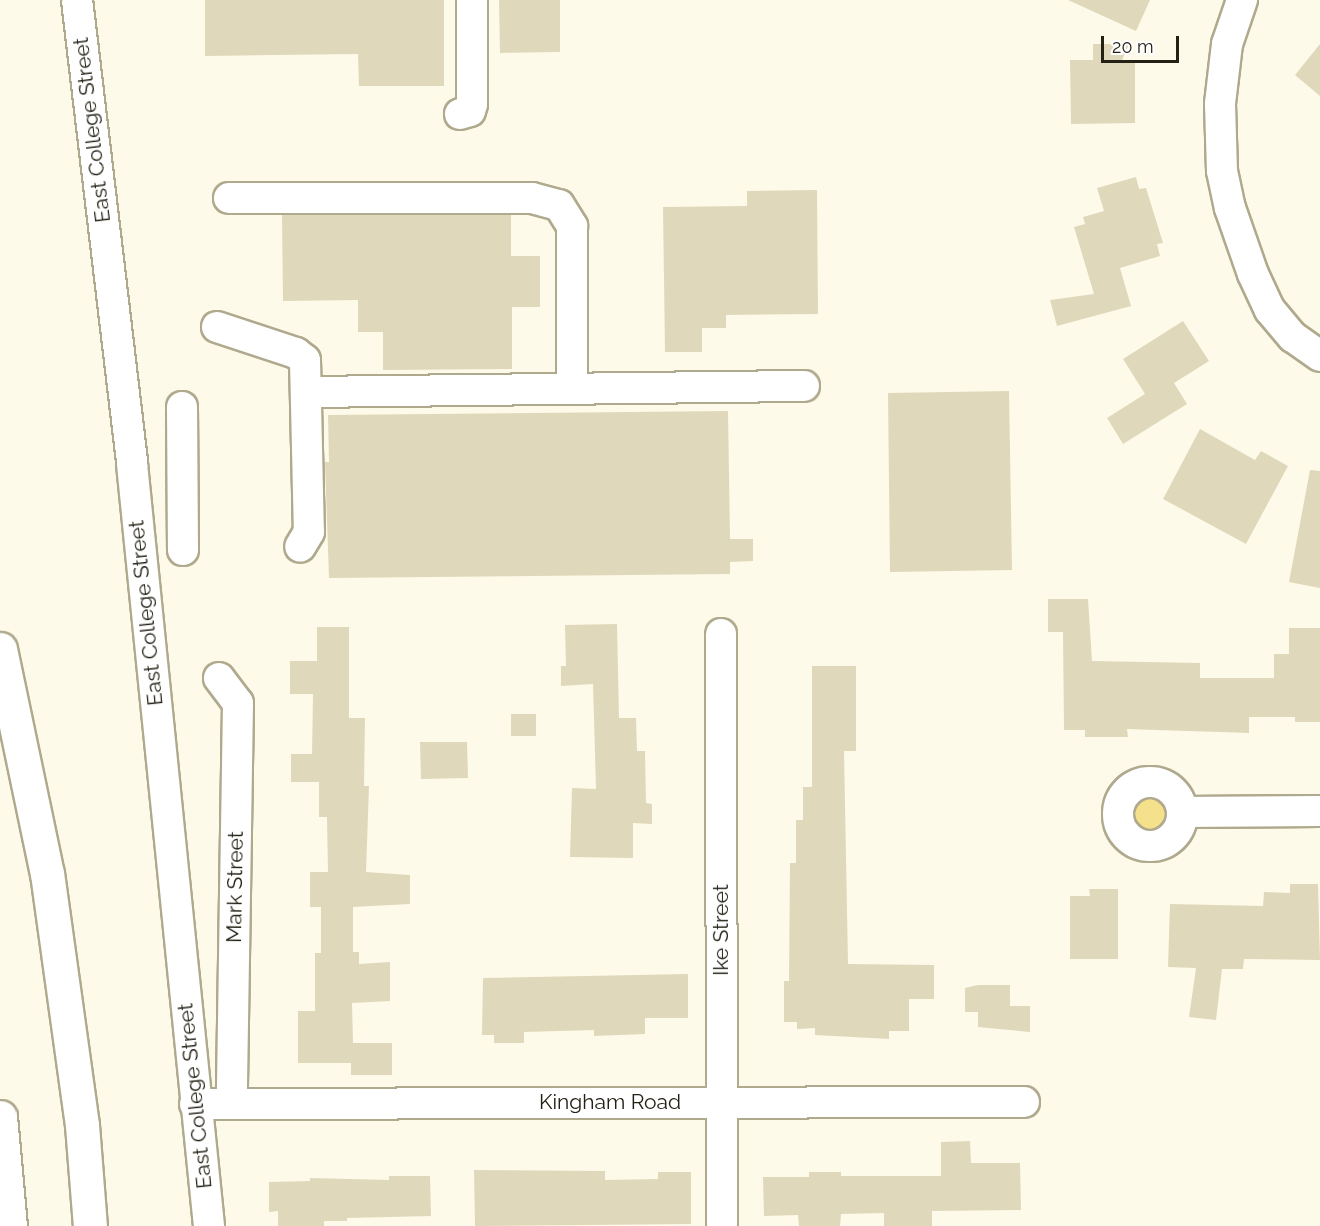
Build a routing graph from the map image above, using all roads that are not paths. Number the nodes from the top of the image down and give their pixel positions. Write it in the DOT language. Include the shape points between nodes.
graph roads {
  1 [pos="77,0"];
  2 [pos="472,0"];
  3 [pos="1242,0"];
  4 [pos="460,114"];
  5 [pos="229,198"];
  6 [pos="217,327"];
  7 [pos="1320,356"];
  8 [pos="804,386"];
  9 [pos="572,389"];
  10 [pos="308,392"];
  11 [pos="182,407"];
  12 [pos="300,547"];
  13 [pos="183,550"];
  14 [pos="721,634"];
  15 [pos="0,649"];
  16 [pos="219,678"];
  17 [pos="1182,812"];
  18 [pos="1320,812"];
  19 [pos="721,1102"];
  20 [pos="1024,1102"];
  21 [pos="232,1103"];
  22 [pos="195,1104"];
  23 [pos="0,1117"];
  24 [pos="10,1226"];
  25 [pos="90,1226"];
  26 [pos="208,1226"];
  27 [pos="722,1226"];
  1 -- 22 [label="street, East College Street" via="132,464"];
  2 -- 4 [label="street" via="472,104 470,111"];
  3 -- 7 [label="street" via="1227,44 1220,104 1222,171 1230,208 1270,310 1293,337"];
  5 -- 9 [label="street" via="532,198 559,206 572,226"];
  6 -- 10 [label="street" via="296,353 305,360"];
  8 -- 9 [label="street"];
  9 -- 10 [label="street"];
  10 -- 12 [label="street" via="309,532"];
  11 -- 13 [label="street"];
  14 -- 19 [label="street, Ike Street"];
  15 -- 25 [label="highway" via="47,873 72,1046"];
  16 -- 21 [label="street, Mark Street" via="238,704"];
  17 -- 18 [label="street"];
  19 -- 20 [label="street, Kingham Road"];
  19 -- 21 [label="street, Kingham Road"];
  19 -- 27 [label="street, Ike Street"];
  21 -- 22 [label="street, Kingham Road"];
  22 -- 26 [label="street, East College Street"];
  23 -- 24 [label="highway"];
}
